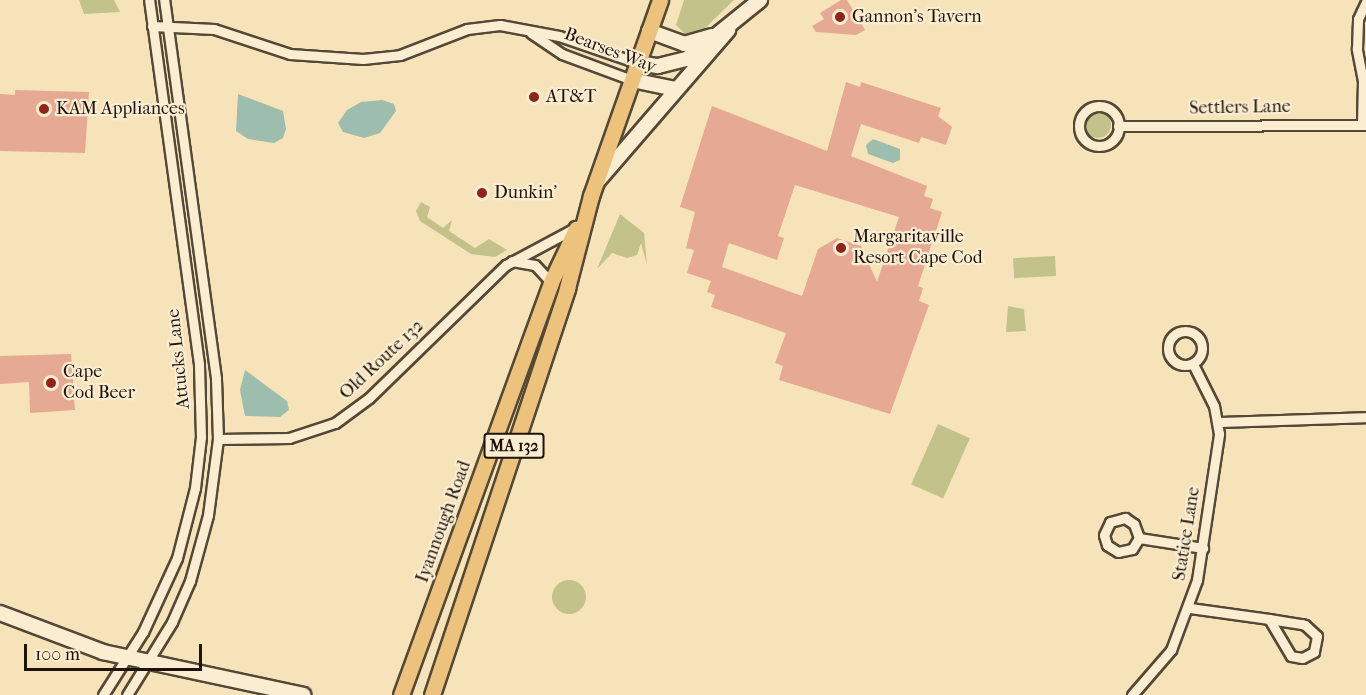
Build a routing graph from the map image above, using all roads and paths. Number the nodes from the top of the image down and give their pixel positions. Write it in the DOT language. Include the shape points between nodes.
graph roads {
  1 [pos="149,0"];
  2 [pos="164,0"];
  3 [pos="660,0"];
  4 [pos="760,0"];
  5 [pos="1366,2"];
  6 [pos="152,26"];
  7 [pos="168,27"];
  8 [pos="728,30"];
  9 [pos="649,31"];
  10 [pos="529,32"];
  11 [pos="638,63"];
  12 [pos="1365,76"];
  13 [pos="632,80"];
  14 [pos="676,89"];
  15 [pos="1364,124"];
  16 [pos="1118,126"];
  17 [pos="593,190"];
  18 [pos="577,227"];
  19 [pos="512,261"];
  20 [pos="551,282"];
  21 [pos="1193,364"];
  22 [pos="1366,417"];
  23 [pos="1217,422"];
  24 [pos="218,439"];
  25 [pos="1139,538"];
  26 [pos="1203,548"];
  27 [pos="1190,608"];
  28 [pos="0,613"];
  29 [pos="1269,619"];
  30 [pos="128,658"];
  31 [pos="149,663"];
  32 [pos="103,695"];
  33 [pos="127,695"];
  34 [pos="303,695"];
  35 [pos="401,695"];
  36 [pos="432,695"];
  37 [pos="1132,695"];
  1 -- 6 [label="street, Attucks Lane"];
  2 -- 7 [label="street, Attucks Lane"];
  3 -- 9 [label="main road, Iyannough Road / MA 132"];
  4 -- 8 [label="main road, Bearses Way"];
  5 -- 12 [label="street, Settlers Lane" via="1359,19 1357,49"];
  6 -- 7 [label="street, Bearses Way"];
  6 -- 30 [label="street, Attucks Lane" via="199,364 202,420 195,488 177,558"];
  7 -- 10 [label="street, Bearses Way" via="222,30 290,54 351,59 400,55 483,25"];
  7 -- 24 [label="street, Attucks Lane" via="216,378"];
  8 -- 9 [label="main road" via="689,44"];
  8 -- 11 [label="main road, Bearses Way" via="681,62"];
  8 -- 14 [label="main road, Bearses Way" via="706,60"];
  9 -- 11 [label="main road, Iyannough Road / MA 132"];
  10 -- 11 [label="street, Bearses Way" via="559,36"];
  10 -- 13 [label="street, Bearses Way" via="562,54"];
  11 -- 13 [label="main road, Iyannough Road / MA 132"];
  12 -- 15 [label="street, Settlers Lane"];
  13 -- 14 [label="main road, Bearses Way"];
  13 -- 17 [label="main road, Iyannough Road / MA 132"];
  14 -- 17 [label="main road"];
  15 -- 16 [label="street, Settlers Lane"];
  16 -- 16 [label="street" via="1111,141 1100,145 1085,140 1079,125 1084,112 1100,106 1112,111"];
  17 -- 18 [label="main road, Iyannough Road / MA 132"];
  17 -- 36 [label="main road, Iyannough Road / MA 132" via="567,288"];
  18 -- 19 [label="street, Old Route 132"];
  18 -- 20 [label="main road, Iyannough Road / MA 132"];
  19 -- 20 [label="street" via="535,265"];
  19 -- 24 [label="street, Old Route 132" via="347,416 289,438"];
  20 -- 35 [label="main road, Iyannough Road / MA 132"];
  21 -- 23 [label="street, Statice Lane"];
  22 -- 23 [label="street"];
  23 -- 26 [label="street, Statice Lane" via="1218,453"];
  24 -- 31 [label="street, Attucks Lane" via="212,498 197,563"];
  25 -- 26 [label="street"];
  26 -- 27 [label="street, Statice Lane"];
  27 -- 29 [label="street"];
  27 -- 37 [label="street, Statice Lane" via="1171,650"];
  28 -- 30 [label="main road"];
  29 -- 29 [label="street" via="1291,656 1302,658 1314,652 1317,639 1311,628"];
  30 -- 31 [label="main road"];
  30 -- 32 [label="street, Attucks Lane"];
  31 -- 33 [label="street, Attucks Lane"];
  31 -- 34 [label="main road"];
}
